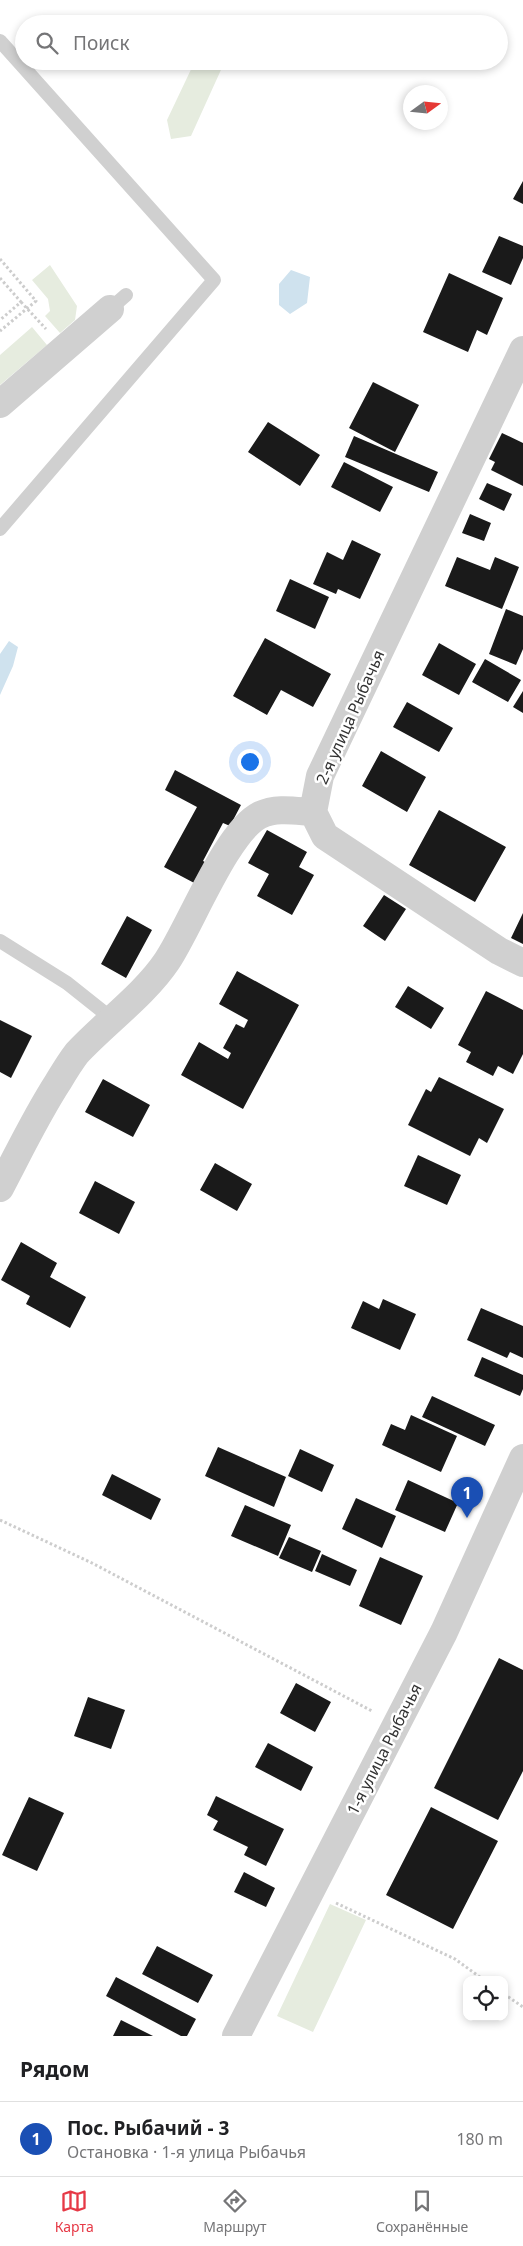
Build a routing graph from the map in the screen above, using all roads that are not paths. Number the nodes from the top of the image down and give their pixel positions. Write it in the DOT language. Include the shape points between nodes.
graph roads {
  1 [pos="0,41"];
  2 [pos="15,58"];
  3 [pos="26,70"];
  4 [pos="118,302"];
  5 [pos="523,350"];
  6 [pos="0,404"];
  7 [pos="0,529"];
  8 [pos="313,812"];
  9 [pos="0,941"];
  10 [pos="523,963"];
  11 [pos="111,1018"];
  12 [pos="0,1188"];
  13 [pos="523,1458"];
  14 [pos="236,2036"];
  1 -- 2 [label="lane"];
  3 -- 7 [label="lane" via="214,280"];
  4 -- 6 [label="street"];
  5 -- 8 [label="street, 2-я улица Рыбачья" via="320,776"];
  8 -- 10 [label="street" via="325,836 499,951"];
  8 -- 11 [label="street" via="280,810 260,816 239,834 167,961 149,984"];
  9 -- 11 [label="lane" via="67,983"];
  11 -- 12 [label="street" via="76,1055 43,1105"];
  13 -- 14 [label="street, 1-я улица Рыбачья" via="444,1632"];
}
